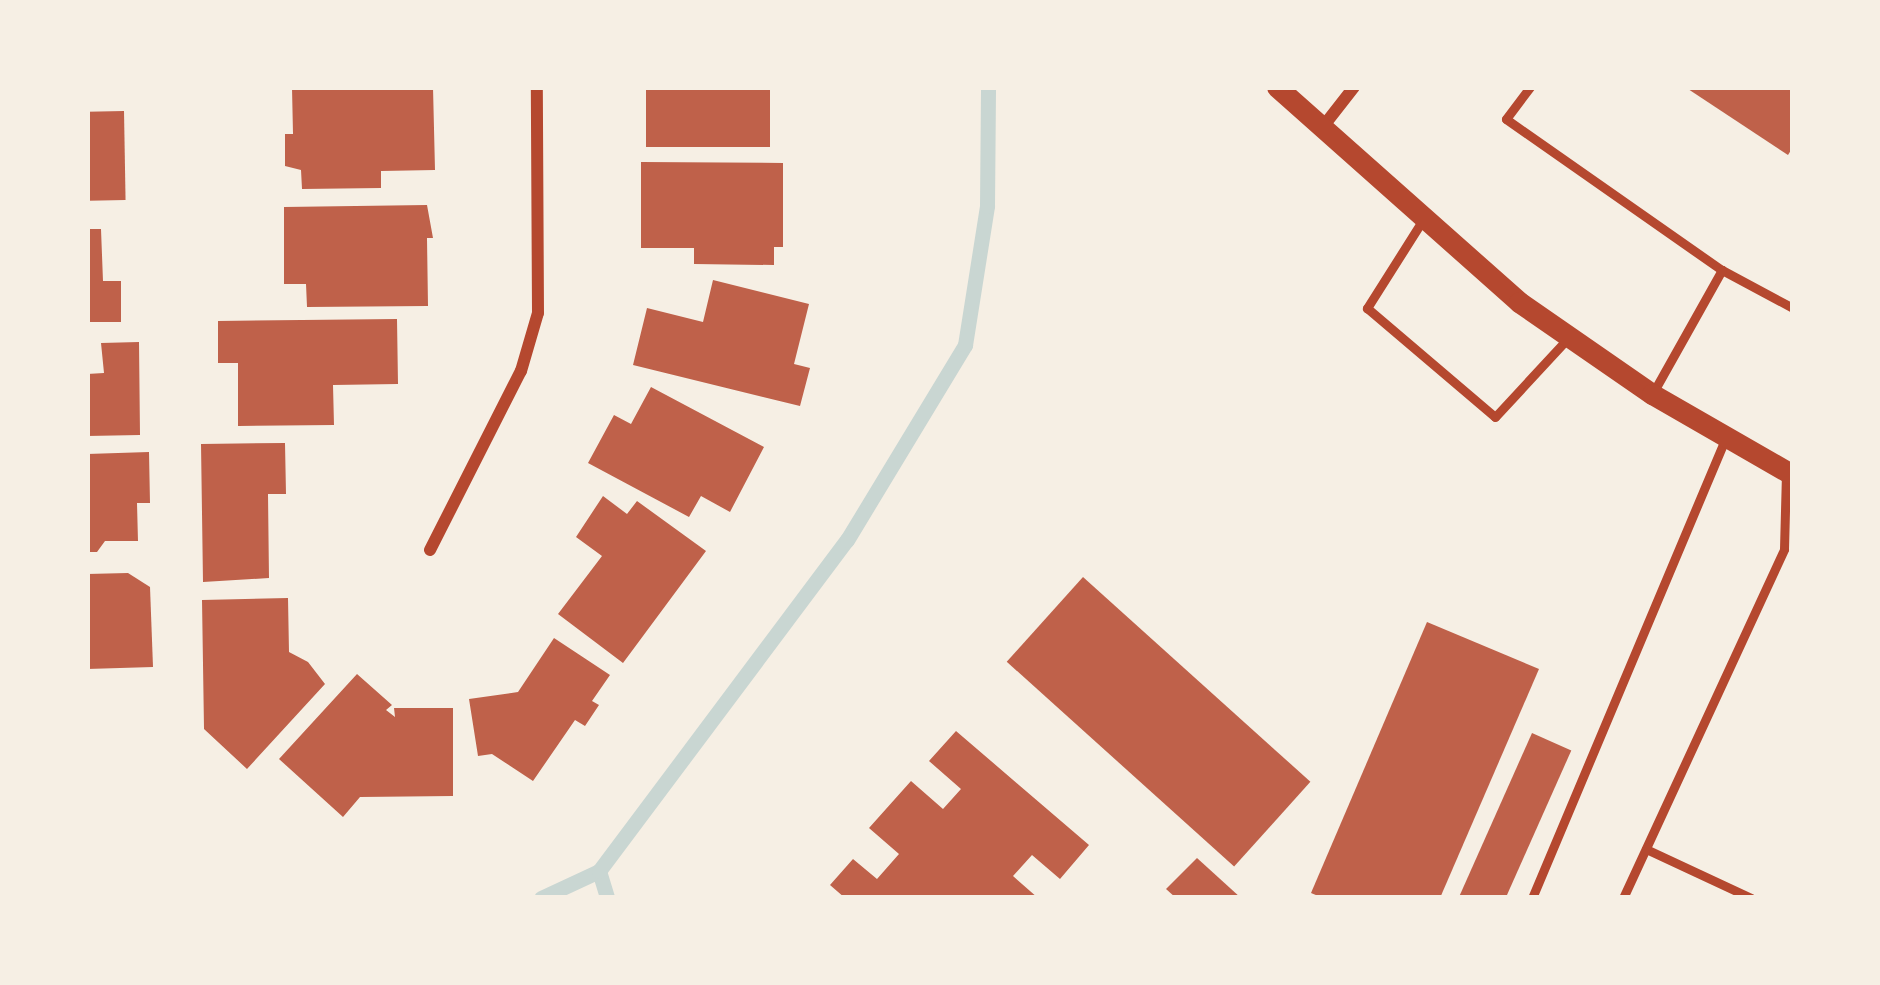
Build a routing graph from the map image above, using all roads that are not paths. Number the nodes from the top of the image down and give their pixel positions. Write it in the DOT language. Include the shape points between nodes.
graph roads {
  1 [pos="537,87"];
  2 [pos="1277,87"];
  3 [pos="1354,87"];
  4 [pos="1530,87"];
  5 [pos="1322,128"];
  6 [pos="1424,218"];
  7 [pos="1722,270"];
  8 [pos="1793,308"];
  9 [pos="1569,337"];
  10 [pos="1652,394"];
  11 [pos="1726,437"];
  12 [pos="1789,473"];
  13 [pos="430,550"];
  14 [pos="1646,849"];
  15 [pos="1532,898"];
  16 [pos="1623,898"];
  17 [pos="1750,898"];
  1 -- 13 [label="street" via="538,313 520,371"];
  2 -- 5 [label="street"];
  3 -- 5 [label="street"];
  4 -- 7 [label="lane" via="1506,118"];
  5 -- 6 [label="street"];
  6 -- 9 [label="street"];
  6 -- 9 [label="lane" via="1367,308 1495,417"];
  7 -- 8 [label="lane"];
  7 -- 10 [label="lane"];
  9 -- 10 [label="street"];
  10 -- 11 [label="street"];
  11 -- 12 [label="street"];
  11 -- 15 [label="lane"];
  12 -- 14 [label="lane" via="1784,549"];
  14 -- 16 [label="lane"];
  14 -- 17 [label="lane"];
}
